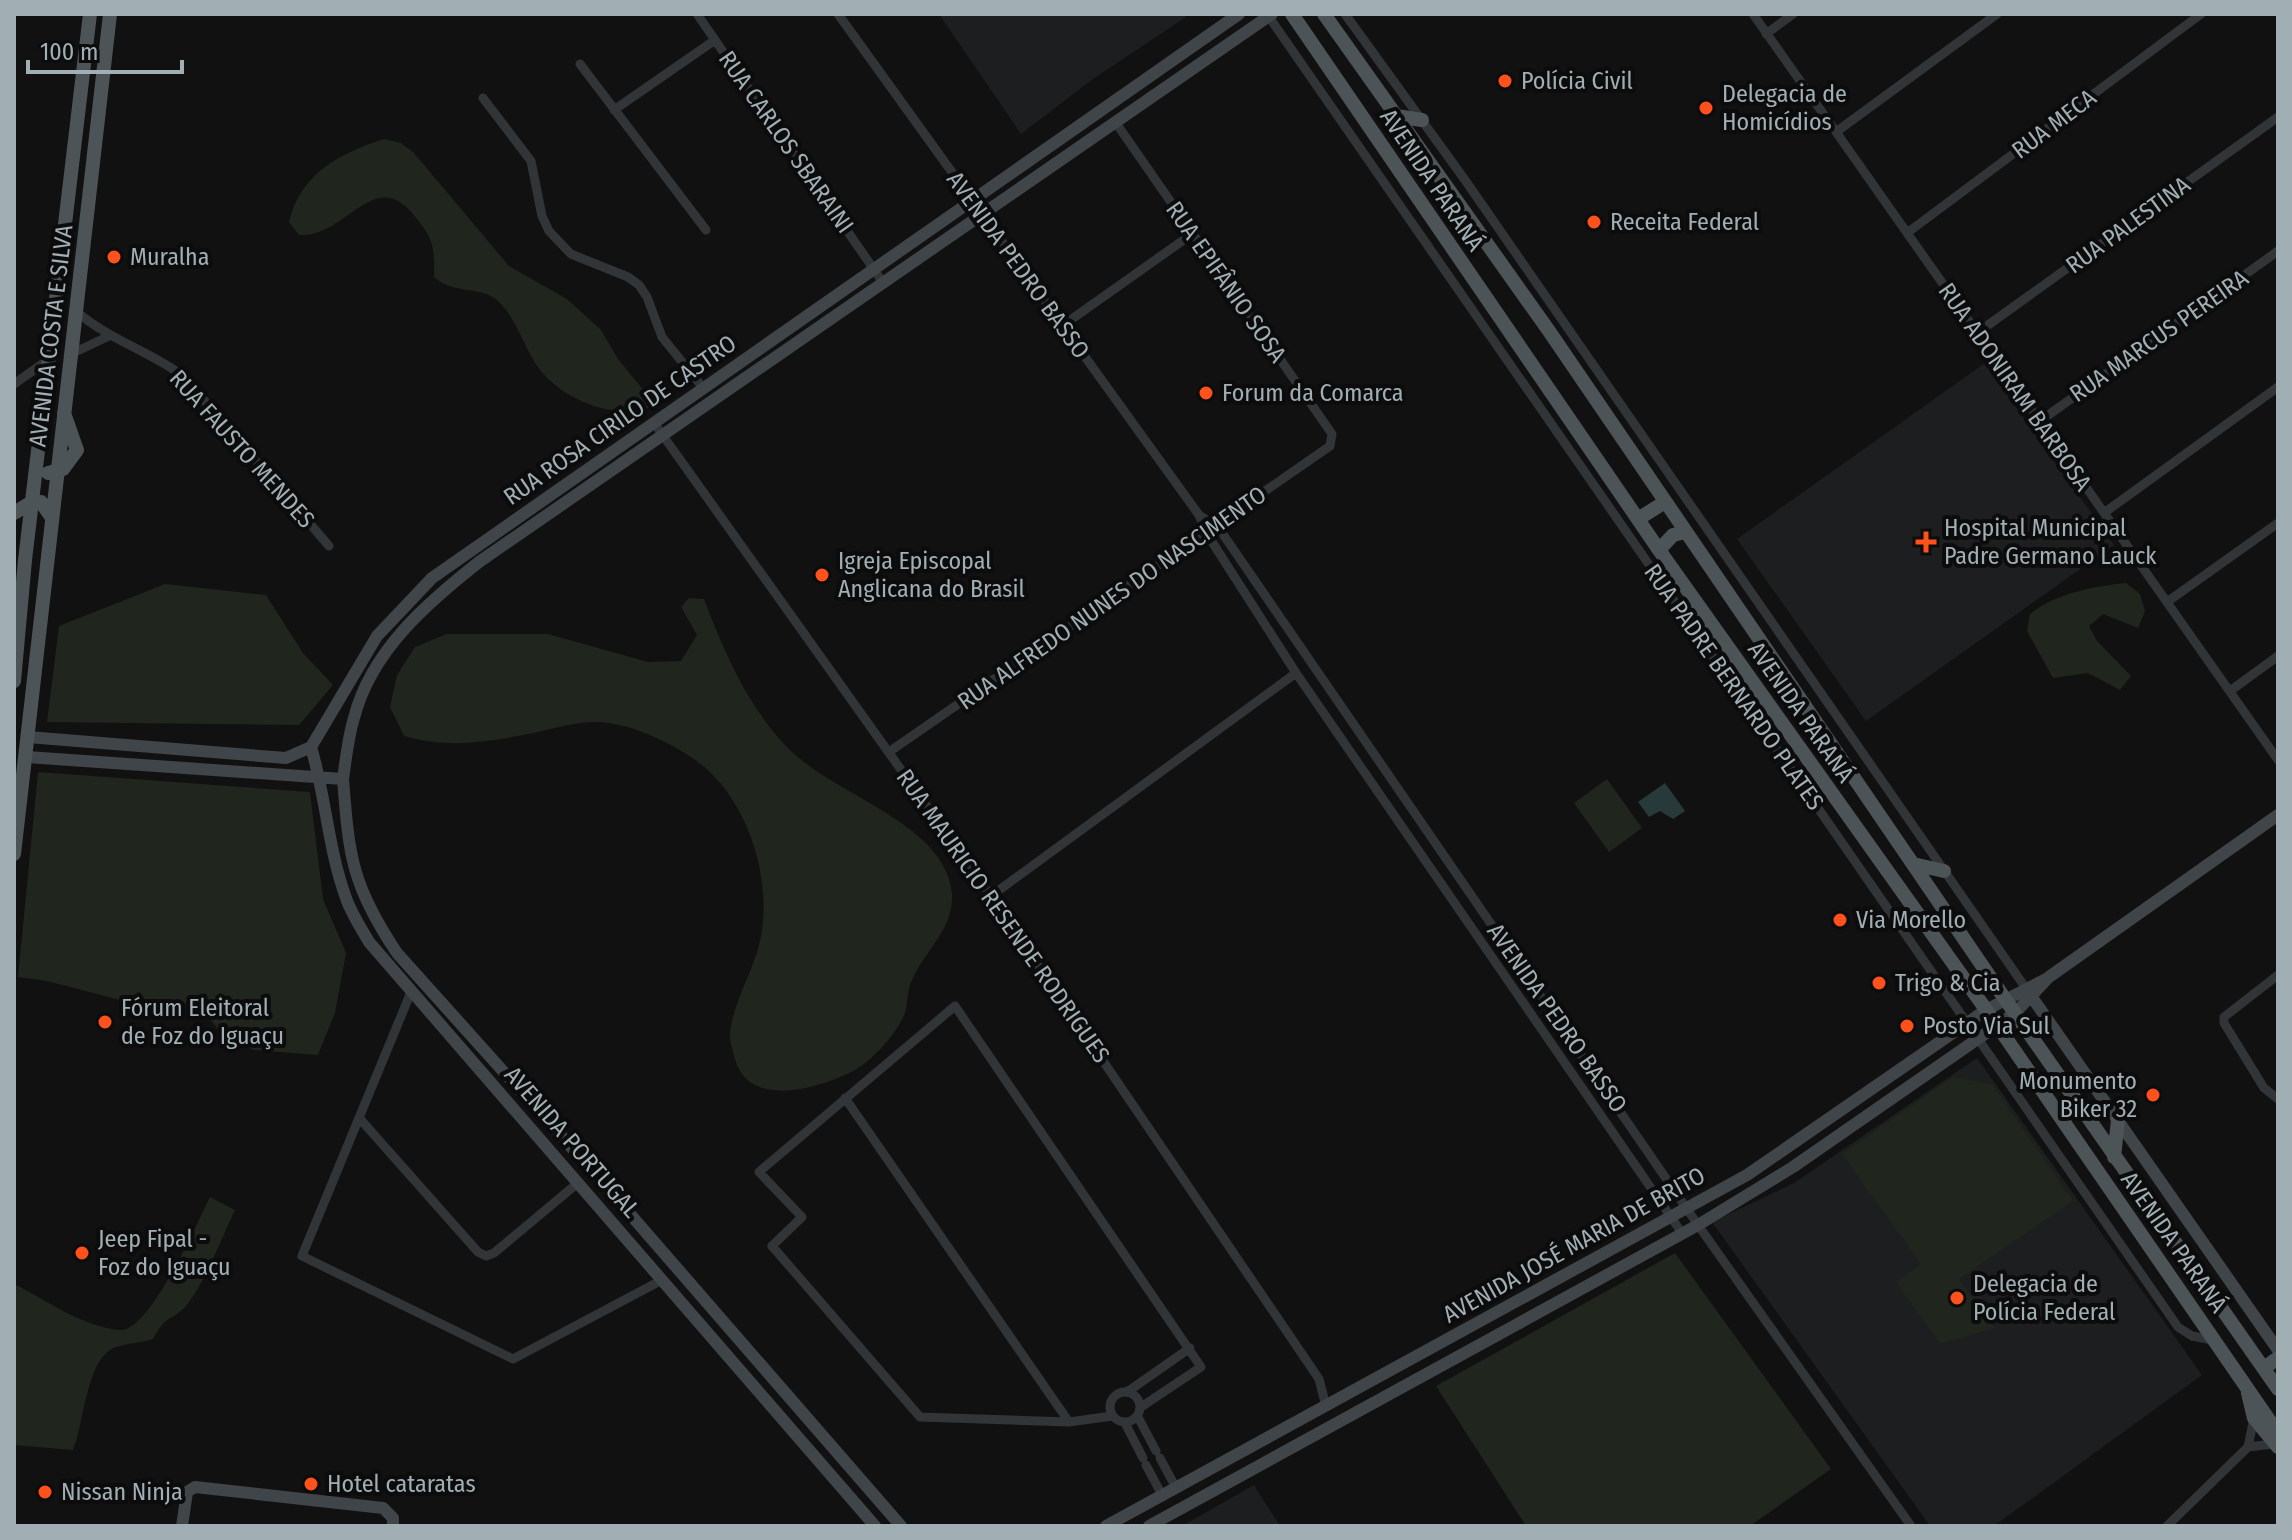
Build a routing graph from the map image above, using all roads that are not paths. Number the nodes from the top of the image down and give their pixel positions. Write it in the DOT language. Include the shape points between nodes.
graph roads {
  1 [pos="90,14"];
  2 [pos="110,14"];
  3 [pos="697,14"];
  4 [pos="838,14"];
  5 [pos="1239,14"];
  6 [pos="1292,14"];
  7 [pos="1324,14"];
  8 [pos="1345,14"];
  9 [pos="1753,14"];
  10 [pos="1793,14"];
  11 [pos="1997,14"];
  12 [pos="2201,14"];
  13 [pos="1269,15"];
  14 [pos="1766,34"];
  15 [pos="715,40"];
  16 [pos="580,64"];
  17 [pos="483,98"];
  18 [pos="614,110"];
  19 [pos="1396,116"];
  20 [pos="2278,117"];
  21 [pos="1422,120"];
  22 [pos="1116,123"];
  23 [pos="1836,132"];
  24 [pos="972,200"];
  25 [pos="982,216"];
  26 [pos="706,230"];
  27 [pos="1907,233"];
  28 [pos="1192,234"];
  29 [pos="2278,251"];
  30 [pos="875,270"];
  31 [pos="884,284"];
  32 [pos="844,292"];
  33 [pos="853,306"];
  34 [pos="77,312"];
  35 [pos="1062,326"];
  36 [pos="1977,333"];
  37 [pos="109,336"];
  38 [pos="71,354"];
  39 [pos="48,360"];
  40 [pos="14,384"];
  41 [pos="2278,387"];
  42 [pos="704,389"];
  43 [pos="2040,421"];
  44 [pos="654,423"];
  45 [pos="663,436"];
  46 [pos="1333,441"];
  47 [pos="36,464"];
  48 [pos="56,473"];
  49 [pos="32,502"];
  50 [pos="1665,502"];
  51 [pos="14,513"];
  52 [pos="2104,513"];
  53 [pos="50,515"];
  54 [pos="1199,515"];
  55 [pos="1638,519"];
  56 [pos="2278,523"];
  57 [pos="1218,527"];
  58 [pos="1685,532"];
  59 [pos="1207,534"];
  60 [pos="14,538"];
  61 [pos="329,546"];
  62 [pos="471,549"];
  63 [pos="1659,550"];
  64 [pos="25,560"];
  65 [pos="479,562"];
  66 [pos="1682,582"];
  67 [pos="2167,602"];
  68 [pos="377,636"];
  69 [pos="391,645"];
  70 [pos="1707,649"];
  71 [pos="2278,656"];
  72 [pos="1296,673"];
  73 [pos="14,681"];
  74 [pos="2230,691"];
  75 [pos="28,737"];
  76 [pos="311,747"];
  77 [pos="889,752"];
  78 [pos="27,757"];
  79 [pos="2278,760"];
  80 [pos="320,778"];
  81 [pos="343,779"];
  82 [pos="2278,815"];
  83 [pos="14,854"];
  84 [pos="1913,864"];
  85 [pos="1944,871"];
  86 [pos="991,896"];
  87 [pos="2278,975"];
  88 [pos="411,992"];
  89 [pos="2029,992"];
  90 [pos="2005,999"];
  91 [pos="1986,1010"];
  92 [pos="2015,1013"];
  93 [pos="1968,1024"];
  94 [pos="1997,1025"];
  95 [pos="1978,1039"];
  96 [pos="845,1098"];
  97 [pos="2278,1099"];
  98 [pos="1835,1113"];
  99 [pos="361,1120"];
  100 [pos="2118,1120"];
  101 [pos="1844,1133"];
  102 [pos="2114,1157"];
  103 [pos="579,1182"];
  104 [pos="1689,1207"];
  105 [pos="1672,1216"];
  106 [pos="1698,1225"];
  107 [pos="1682,1233"];
  108 [pos="662,1280"];
  109 [pos="2215,1340"];
  110 [pos="1190,1348"];
  111 [pos="2278,1350"];
  112 [pos="2278,1358"];
  113 [pos="2264,1368"];
  114 [pos="2246,1385"];
  115 [pos="2278,1389"];
  116 [pos="1127,1392"];
  117 [pos="1326,1406"];
  118 [pos="1139,1412"];
  119 [pos="1112,1416"];
  120 [pos="2254,1418"];
  121 [pos="1069,1422"];
  122 [pos="1125,1423"];
  123 [pos="2276,1441"];
  124 [pos="2248,1447"];
  125 [pos="1156,1452"];
  126 [pos="1143,1459"];
  127 [pos="1176,1488"];
  128 [pos="1162,1495"];
  129 [pos="182,1526"];
  130 [pos="393,1526"];
  131 [pos="875,1526"];
  132 [pos="901,1526"];
  133 [pos="1106,1526"];
  134 [pos="1149,1526"];
  135 [pos="1911,1526"];
  136 [pos="2167,1526"];
  1 -- 39 [label="main road, AVENIDA COSTA E SILVA"];
  2 -- 34 [label="main road, AVENIDA COSTA E SILVA"];
  3 -- 15 [label="street, RUA CARLOS SBARAINI"];
  4 -- 24 [label="street, AVENIDA PEDRO BASSO"];
  5 -- 24 [label="main road, RUA ROSA CIRILO DE CASTRO"];
  6 -- 55 [label="main road, AVENIDA PARANÁ"];
  7 -- 19 [label="main road, AVENIDA PARANÁ"];
  8 -- 21 [label="street"];
  9 -- 14 [label="street, RUA ADONIRAM BARBOSA"];
  10 -- 14 [label="street"];
  11 -- 23 [label="street"];
  12 -- 27 [label="street, RUA MECA"];
  13 -- 22 [label="main road, AVENIDA PORTUGAL"];
  13 -- 70 [label="street, RUA PADRE BERNARDO PLATES"];
  14 -- 23 [label="street, RUA ADONIRAM BARBOSA"];
  15 -- 18 [label="street"];
  15 -- 30 [label="street, RUA CARLOS SBARAINI"];
  16 -- 18 [label="street"];
  17 -- 42 [label="street" via="531,161 549,231 571,254 639,285 662,337"];
  18 -- 26 [label="street"];
  19 -- 21 [label="main road"];
  19 -- 50 [label="main road, AVENIDA PARANÁ"];
  20 -- 36 [label="street, RUA PALESTINA"];
  21 -- 85 [label="street"];
  22 -- 25 [label="main road, AVENIDA PORTUGAL"];
  22 -- 28 [label="street, RUA EPIFÂNIO SOSA"];
  23 -- 27 [label="street, RUA ADONIRAM BARBOSA"];
  24 -- 25 [label="street, AVENIDA PEDRO BASSO"];
  24 -- 30 [label="main road, RUA ROSA CIRILO DE CASTRO"];
  25 -- 31 [label="main road, AVENIDA PORTUGAL"];
  25 -- 35 [label="street, AVENIDA PEDRO BASSO"];
  27 -- 36 [label="street, RUA ADONIRAM BARBOSA"];
  28 -- 35 [label="street"];
  28 -- 46 [label="street, RUA EPIFÂNIO SOSA"];
  29 -- 43 [label="street, RUA MARCUS PEREIRA"];
  30 -- 31 [label="street, RUA CARLOS SBARAINI"];
  30 -- 32 [label="main road, RUA ROSA CIRILO DE CASTRO"];
  31 -- 33 [label="main road, AVENIDA PORTUGAL"];
  32 -- 33 [label="main road"];
  32 -- 42 [label="main road, RUA ROSA CIRILO DE CASTRO"];
  33 -- 45 [label="main road, AVENIDA PORTUGAL"];
  34 -- 37 [label="street, RUA FAUSTO MENDES"];
  34 -- 38 [label="main road, AVENIDA COSTA E SILVA"];
  35 -- 54 [label="street, AVENIDA PEDRO BASSO"];
  36 -- 43 [label="street, RUA ADONIRAM BARBOSA"];
  37 -- 38 [label="street"];
  37 -- 61 [label="street, RUA FAUSTO MENDES" via="154,354 183,376"];
  38 -- 48 [label="main road, AVENIDA COSTA E SILVA" via="63,410 77,450 69,465"];
  39 -- 40 [label="street"];
  39 -- 47 [label="main road, AVENIDA COSTA E SILVA"];
  41 -- 52 [label="street"];
  42 -- 44 [label="main road, RUA ROSA CIRILO DE CASTRO"];
  43 -- 52 [label="street, RUA ADONIRAM BARBOSA"];
  44 -- 45 [label="street, RUA MAURICIO RESENDE RODRIGUES"];
  44 -- 62 [label="main road, RUA ROSA CIRILO DE CASTRO"];
  45 -- 65 [label="main road, AVENIDA PORTUGAL"];
  45 -- 77 [label="street, RUA MAURICIO RESENDE RODRIGUES"];
  46 -- 57 [label="street, RUA ALFREDO NUNES DO NASCIMENTO"];
  47 -- 48 [label="main road" via="45,473"];
  47 -- 49 [label="main road, AVENIDA COSTA E SILVA"];
  48 -- 53 [label="main road, AVENIDA COSTA E SILVA"];
  49 -- 51 [label="main road"];
  49 -- 53 [label="main road" via="41,502"];
  49 -- 64 [label="main road, AVENIDA COSTA E SILVA"];
  50 -- 55 [label="main road"];
  50 -- 58 [label="main road, AVENIDA PARANÁ"];
  52 -- 67 [label="street, RUA ADONIRAM BARBOSA"];
  53 -- 75 [label="main road, AVENIDA COSTA E SILVA"];
  54 -- 57 [label="street, AVENIDA PEDRO BASSO"];
  54 -- 59 [label="street, AVENIDA PEDRO BASSO"];
  55 -- 63 [label="main road, AVENIDA PARANÁ"];
  56 -- 67 [label="street"];
  57 -- 59 [label="street, RUA ALFREDO NUNES DO NASCIMENTO"];
  57 -- 104 [label="street, AVENIDA PEDRO BASSO"];
  58 -- 63 [label="main road"];
  58 -- 84 [label="main road, AVENIDA PARANÁ"];
  59 -- 72 [label="street, AVENIDA PEDRO BASSO"];
  59 -- 77 [label="street, RUA ALFREDO NUNES DO NASCIMENTO"];
  60 -- 64 [label="main road"];
  62 -- 65 [label="main road"];
  62 -- 68 [label="main road, RUA ROSA CIRILO DE CASTRO" via="432,578"];
  63 -- 66 [label="main road, AVENIDA PARANÁ"];
  64 -- 73 [label="main road, AVENIDA COSTA E SILVA"];
  65 -- 69 [label="main road, AVENIDA PORTUGAL"];
  66 -- 70 [label="main road"];
  66 -- 91 [label="main road, AVENIDA PARANÁ"];
  67 -- 74 [label="street, RUA ADONIRAM BARBOSA"];
  68 -- 69 [label="main road"];
  68 -- 76 [label="main road, RUA ROSA CIRILO DE CASTRO"];
  69 -- 81 [label="main road, AVENIDA PORTUGAL" via="354,717"];
  70 -- 93 [label="street, RUA PADRE BERNARDO PLATES"];
  71 -- 74 [label="street"];
  72 -- 86 [label="street"];
  72 -- 105 [label="street, AVENIDA PEDRO BASSO"];
  74 -- 79 [label="street, RUA ADONIRAM BARBOSA"];
  75 -- 76 [label="main road" via="286,758"];
  75 -- 78 [label="main road, AVENIDA COSTA E SILVA"];
  76 -- 80 [label="main road, AVENIDA PORTUGAL"];
  77 -- 86 [label="street, RUA MAURICIO RESENDE RODRIGUES"];
  78 -- 80 [label="main road"];
  78 -- 83 [label="main road, AVENIDA COSTA E SILVA"];
  80 -- 81 [label="main road"];
  80 -- 88 [label="main road, AVENIDA PORTUGAL" via="347,901 369,942"];
  81 -- 132 [label="main road, AVENIDA PORTUGAL" via="349,853 358,883 397,953"];
  82 -- 89 [label="main road, AVENIDA JOSÉ MARIA DE BRITO"];
  84 -- 85 [label="main road"];
  84 -- 90 [label="main road, AVENIDA PARANÁ"];
  85 -- 89 [label="street"];
  86 -- 117 [label="street, RUA MAURICIO RESENDE RODRIGUES" via="1319,1379"];
  87 -- 97 [label="street" via="2227,1013 2224,1023 2264,1088"];
  88 -- 99 [label="street"];
  88 -- 103 [label="main road, AVENIDA PORTUGAL"];
  89 -- 90 [label="main road, AVENIDA JOSÉ MARIA DE BRITO"];
  89 -- 92 [label="main road, AVENIDA JOSÉ MARIA DE BRITO"];
  89 -- 100 [label="main road, AVENIDA PARANÁ"];
  90 -- 91 [label="main road, AVENIDA JOSÉ MARIA DE BRITO"];
  90 -- 92 [label="main road, AVENIDA PARANÁ"];
  91 -- 93 [label="main road, AVENIDA JOSÉ MARIA DE BRITO"];
  91 -- 94 [label="main road, AVENIDA PARANÁ"];
  92 -- 94 [label="main road, AVENIDA JOSÉ MARIA DE BRITO"];
  92 -- 102 [label="main road, AVENIDA PARANÁ"];
  93 -- 95 [label="street, RUA PADRE BERNARDO PLATES"];
  93 -- 98 [label="main road, AVENIDA JOSÉ MARIA DE BRITO"];
  94 -- 95 [label="main road, AVENIDA JOSÉ MARIA DE BRITO"];
  94 -- 109 [label="main road, AVENIDA PARANÁ"];
  95 -- 101 [label="main road, AVENIDA JOSÉ MARIA DE BRITO"];
  95 -- 109 [label="street, RUA PADRE BERNARDO PLATES" via="2178,1327"];
  96 -- 110 [label="street" via="955,1006"];
  96 -- 121 [label="street"];
  96 -- 121 [label="street" via="759,1172 802,1217 772,1246 920,1417"];
  98 -- 101 [label="main road" via="1836,1127"];
  98 -- 104 [label="main road, AVENIDA JOSÉ MARIA DE BRITO" via="1747,1175"];
  99 -- 103 [label="street" via="486,1256"];
  99 -- 108 [label="street" via="302,1256 513,1359"];
  100 -- 102 [label="main road"];
  100 -- 111 [label="main road, AVENIDA PARANÁ"];
  101 -- 106 [label="main road, AVENIDA JOSÉ MARIA DE BRITO"];
  102 -- 113 [label="main road, AVENIDA PARANÁ"];
  103 -- 108 [label="main road, AVENIDA PORTUGAL"];
  104 -- 105 [label="main road, AVENIDA JOSÉ MARIA DE BRITO"];
  104 -- 106 [label="street, AVENIDA PEDRO BASSO"];
  105 -- 107 [label="street, AVENIDA PEDRO BASSO"];
  105 -- 117 [label="main road, AVENIDA JOSÉ MARIA DE BRITO"];
  106 -- 107 [label="main road, AVENIDA JOSÉ MARIA DE BRITO"];
  106 -- 135 [label="street, AVENIDA PEDRO BASSO"];
  107 -- 134 [label="main road, AVENIDA JOSÉ MARIA DE BRITO"];
  108 -- 131 [label="main road, AVENIDA PORTUGAL"];
  109 -- 114 [label="main road, AVENIDA PARANÁ"];
  110 -- 116 [label="street"];
  110 -- 118 [label="street" via="1201,1367"];
  112 -- 113 [label="main road"];
  113 -- 115 [label="main road, AVENIDA PARANÁ"];
  114 -- 120 [label="main road"];
  114 -- 123 [label="main road, AVENIDA PARANÁ"];
  116 -- 118 [label="street" via="1135,1395"];
  116 -- 119 [label="street" via="1114,1397"];
  117 -- 127 [label="main road, AVENIDA JOSÉ MARIA DE BRITO"];
  118 -- 122 [label="street"];
  118 -- 125 [label="street"];
  119 -- 121 [label="street"];
  119 -- 122 [label="street"];
  120 -- 123 [label="main road"];
  120 -- 124 [label="street"];
  122 -- 126 [label="street"];
  123 -- 124 [label="street"];
  124 -- 136 [label="street"];
  125 -- 126 [label="street"];
  125 -- 127 [label="street"];
  126 -- 128 [label="street"];
  127 -- 128 [label="main road, AVENIDA JOSÉ MARIA DE BRITO"];
  128 -- 133 [label="main road, AVENIDA JOSÉ MARIA DE BRITO"];
  129 -- 130 [label="main road" via="187,1492 195,1487 383,1508"];
}
